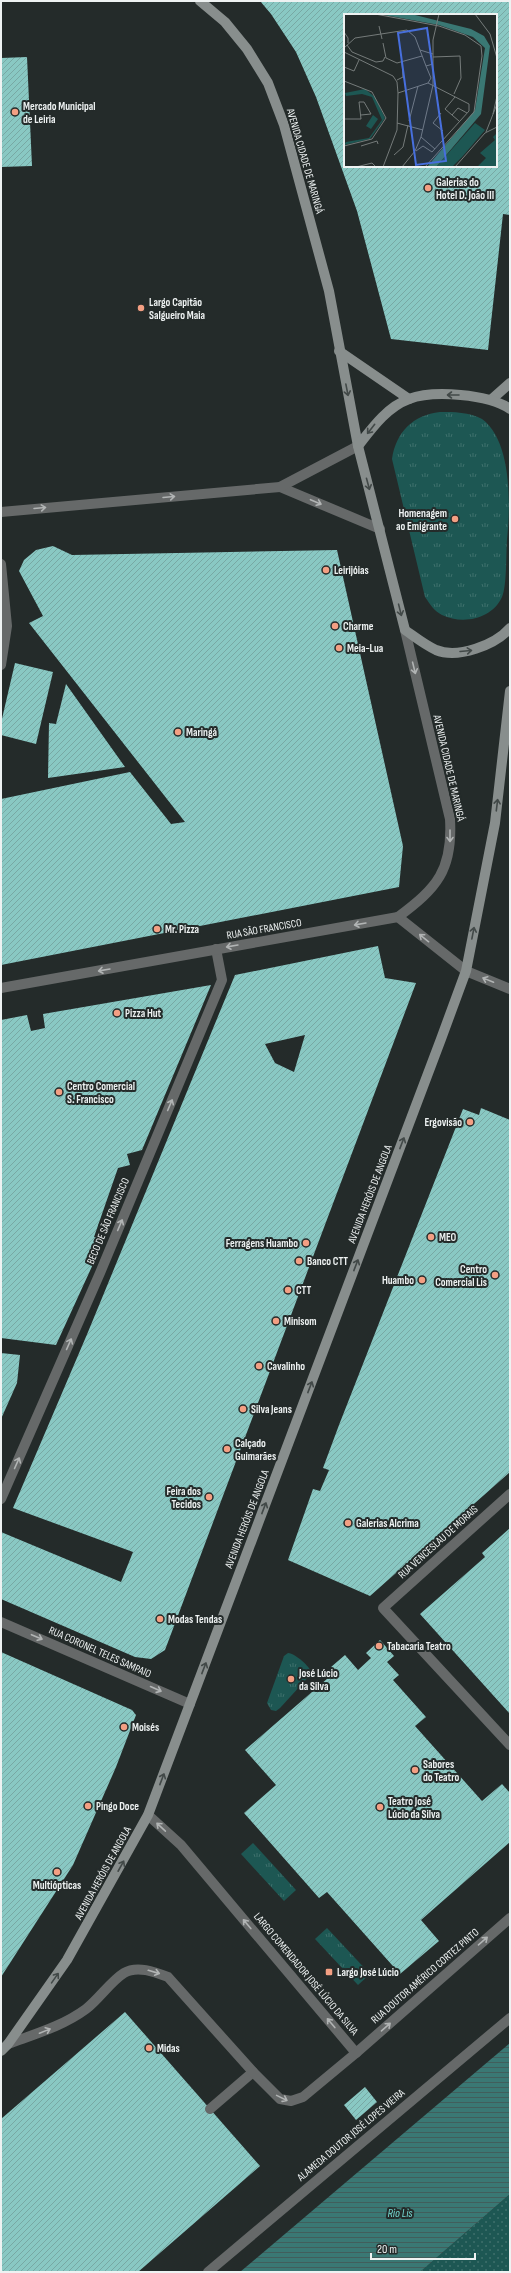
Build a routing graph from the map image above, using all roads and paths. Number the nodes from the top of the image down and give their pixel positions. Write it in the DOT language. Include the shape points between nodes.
graph roads {
  1 [pos="200,1"];
  2 [pos="339,351"];
  3 [pos="510,383"];
  4 [pos="409,398"];
  5 [pos="492,399"];
  6 [pos="510,409"];
  7 [pos="358,446"];
  8 [pos="280,486"];
  9 [pos="1,512"];
  10 [pos="380,529"];
  11 [pos="1,564"];
  12 [pos="510,628"];
  13 [pos="404,630"];
  14 [pos="2,660"];
  15 [pos="510,691"];
  16 [pos="398,917"];
  17 [pos="216,949"];
  18 [pos="466,971"];
  19 [pos="1,988"];
  20 [pos="510,989"];
  21 [pos="510,1494"];
  22 [pos="1,1499"];
  23 [pos="1,1622"];
  24 [pos="190,1704"];
  25 [pos="510,1745"];
  26 [pos="148,1815"];
  27 [pos="510,1918"];
  28 [pos="510,2018"];
  29 [pos="5,2048"];
  30 [pos="356,2053"];
  31 [pos="253,2072"];
  32 [pos="210,2109"];
  33 [pos="208,2272"];
  1 -- 2 [label="main road, AVENIDA CIDADE DE MARINGÁ" via="225,22 247,49 268,83 284,125 329,291"];
  2 -- 4 [label="main road"];
  2 -- 7 [label="main road, AVENIDA CIDADE DE MARINGÁ, one-way"];
  3 -- 5 [label="main road"];
  5 -- 4 [label="main road, one-way" via="449,395"];
  4 -- 7 [label="main road, one-way" via="384,414"];
  5 -- 6 [label="main road"];
  7 -- 8 [label="street"];
  7 -- 10 [label="main road, AVENIDA CIDADE DE MARINGÁ, one-way"];
  9 -- 8 [label="street, one-way"];
  8 -- 10 [label="street, one-way"];
  10 -- 13 [label="main road, AVENIDA CIDADE DE MARINGÁ, one-way"];
  11 -- 14 [label="street" via="7,626"];
  13 -- 12 [label="main road, one-way" via="438,651 469,651 502,638"];
  13 -- 16 [label="street, AVENIDA CIDADE DE MARINGÁ, one-way" via="450,819 451,838 444,867 434,886"];
  18 -- 15 [label="main road, one-way" via="494,823"];
  16 -- 17 [label="street, RUA SÃO FRANCISCO, one-way"];
  18 -- 16 [label="street, one-way"];
  17 -- 19 [label="street, RUA SÃO FRANCISCO, one-way"];
  22 -- 17 [label="street, BECO DE SÃO FRANCISCO, one-way" via="100,1273 222,980"];
  20 -- 18 [label="street, one-way"];
  24 -- 18 [label="main road, AVENIDA HERÓIS DE ANGOLA, one-way"];
  21 -- 25 [label="street, RUA VENCESLAU DE MORAIS" via="383,1608"];
  23 -- 24 [label="street, RUA CORONEL TELES SAMPAIO, one-way"];
  26 -- 24 [label="main road, AVENIDA HERÓIS DE ANGOLA, one-way"];
  29 -- 26 [label="main road, AVENIDA HERÓIS DE ANGOLA, one-way" via="67,1960"];
  30 -- 26 [label="street, LARGO COMENDADOR JOSÉ LÚCIO DA SILVA, one-way" via="181,1845"];
  30 -- 27 [label="street, RUA DOUTOR AMÉRICO CORTEZ PINTO, one-way"];
  28 -- 33 [label="street, ALAMEDA DOUTOR JOSÉ LOPES VIEIRA"];
  29 -- 31 [label="street, LARGO COMENDADOR JOSÉ LÚCIO DA SILVA, one-way" via="70,2020 87,2008 124,1973 138,1969 168,1977"];
  31 -- 30 [label="street, LARGO COMENDADOR JOSÉ LÚCIO DA SILVA, one-way" via="280,2099 291,2101 303,2097"];
  31 -- 32 [label="street"];
}
